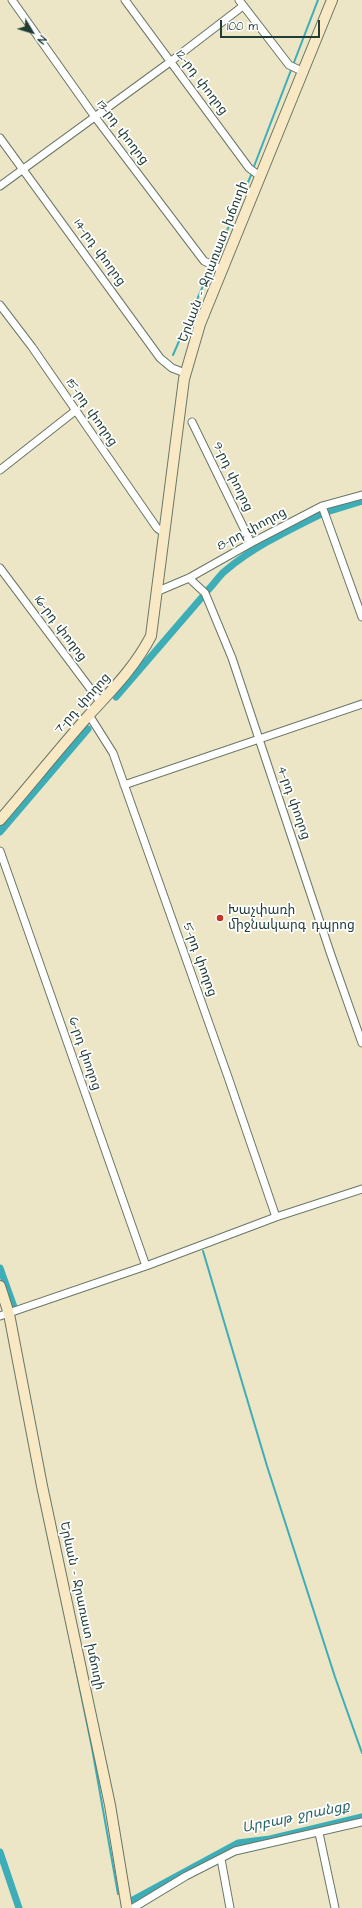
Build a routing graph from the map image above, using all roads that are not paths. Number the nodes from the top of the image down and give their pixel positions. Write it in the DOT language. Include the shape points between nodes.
graph roads {
  1 [pos="12,0"];
  2 [pos="125,0"];
  3 [pos="332,0"];
  4 [pos="241,3"];
  5 [pos="170,62"];
  6 [pos="301,71"];
  7 [pos="95,117"];
  8 [pos="0,138"];
  9 [pos="22,169"];
  10 [pos="259,176"];
  11 [pos="0,186"];
  12 [pos="222,270"];
  13 [pos="0,305"];
  14 [pos="185,374"];
  15 [pos="75,411"];
  16 [pos="192,422"];
  17 [pos="0,470"];
  18 [pos="362,495"];
  19 [pos="322,506"];
  20 [pos="164,533"];
  21 [pos="251,543"];
  22 [pos="0,568"];
  23 [pos="189,578"];
  24 [pos="156,592"];
  25 [pos="362,617"];
  26 [pos="101,703"];
  27 [pos="362,704"];
  28 [pos="89,715"];
  29 [pos="258,740"];
  30 [pos="124,785"];
  31 [pos="0,820"];
  32 [pos="0,851"];
  33 [pos="362,1043"];
  34 [pos="362,1189"];
  35 [pos="276,1217"];
  36 [pos="146,1266"];
  37 [pos="0,1286"];
  38 [pos="5,1315"];
  39 [pos="362,1822"];
  40 [pos="319,1833"];
  41 [pos="221,1859"];
  42 [pos="129,1906"];
  43 [pos="230,1908"];
  44 [pos="335,1908"];
  1 -- 7 [label="street, 13-րդ փողոց"];
  2 -- 5 [label="street, 12-րդ փողոց"];
  3 -- 6 [label="main road, Երևան - Ջրառատ խճուղի"];
  4 -- 5 [label="street"];
  4 -- 6 [label="street" via="289,65"];
  5 -- 7 [label="street"];
  5 -- 10 [label="street, 12-րդ փողոց" via="249,168"];
  6 -- 10 [label="main road, Երևան - Ջրառատ խճուղի"];
  7 -- 9 [label="street"];
  7 -- 12 [label="street, 13-րդ փողոց" via="204,261"];
  8 -- 9 [label="street, 14-րդ փողոց"];
  9 -- 11 [label="street"];
  9 -- 14 [label="street, 14-րդ փողոց" via="160,358"];
  10 -- 12 [label="main road, Երևան - Ջրառատ խճուղի"];
  12 -- 14 [label="main road, Երևան - Ջրառատ խճուղի" via="200,324"];
  13 -- 15 [label="street, 15-րդ փողոց"];
  14 -- 20 [label="main road, Երևան - Ջրառատ խճուղի"];
  15 -- 17 [label="street"];
  15 -- 20 [label="street, 15-րդ փողոց" via="157,528"];
  16 -- 21 [label="street, 9-րդ փողոց"];
  18 -- 19 [label="street, 8-րդ փողոց"];
  19 -- 21 [label="street, 8-րդ փողոց"];
  19 -- 25 [label="street"];
  20 -- 24 [label="main road, Երևան - Ջրառատ խճուղի"];
  21 -- 23 [label="street, 8-րդ փողոց"];
  22 -- 26 [label="street, 16-րդ փողոց"];
  23 -- 24 [label="street, 8-րդ փողոց"];
  23 -- 29 [label="street, 4-րդ փողոց" via="205,593 214,613 232,658"];
  24 -- 26 [label="main road, 7-րդ փողոց" via="151,636 127,674"];
  26 -- 28 [label="main road, 7-րդ փողոց"];
  27 -- 29 [label="street"];
  28 -- 30 [label="street, 5-րդ փողոց" via="112,753"];
  28 -- 31 [label="main road, 7-րդ փողոց"];
  29 -- 30 [label="street"];
  29 -- 33 [label="street, 4-րդ փողոց"];
  30 -- 35 [label="street, 5-րդ փողոց"];
  32 -- 36 [label="street, 6-րդ փողոց"];
  34 -- 35 [label="street"];
  35 -- 36 [label="street"];
  36 -- 38 [label="street"];
  37 -- 38 [label="main road"];
  38 -- 42 [label="main road, Երևան - Ջրառատ խճուղի" via="110,1805"];
  39 -- 40 [label="street"];
  40 -- 41 [label="street" via="235,1851"];
  40 -- 44 [label="street"];
  41 -- 42 [label="street"];
  41 -- 43 [label="street"];
}
